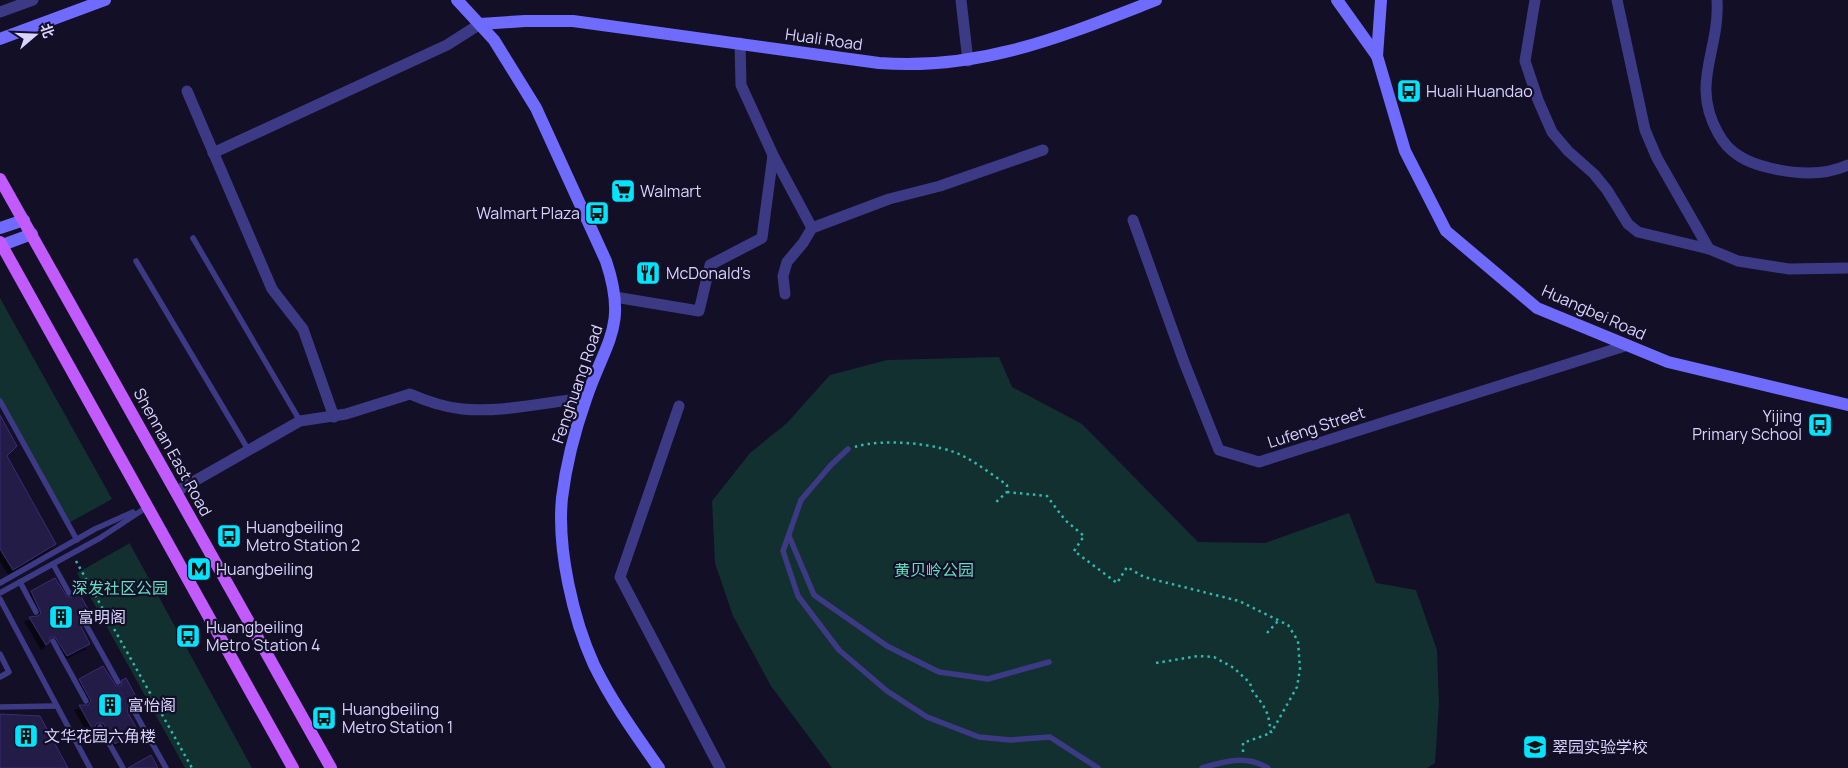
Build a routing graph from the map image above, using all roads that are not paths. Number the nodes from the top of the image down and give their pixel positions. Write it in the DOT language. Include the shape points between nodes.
graph roads {
  1 [pos="33,0"];
  2 [pos="104,0"];
  3 [pos="457,0"];
  4 [pos="961,0"];
  5 [pos="1156,0"];
  6 [pos="1337,0"];
  7 [pos="1381,0"];
  8 [pos="1535,0"];
  9 [pos="1618,0"];
  10 [pos="1719,1"];
  11 [pos="0,12"];
  12 [pos="480,24"];
  13 [pos="0,38"];
  14 [pos="740,43"];
  15 [pos="1377,56"];
  16 [pos="968,61"];
  17 [pos="187,91"];
  18 [pos="1043,150"];
  19 [pos="212,153"];
  20 [pos="773,155"];
  21 [pos="1848,165"];
  22 [pos="0,179"];
  23 [pos="24,220"];
  24 [pos="1133,220"];
  25 [pos="0,228"];
  26 [pos="812,228"];
  27 [pos="32,234"];
  28 [pos="193,238"];
  29 [pos="1,245"];
  30 [pos="1709,249"];
  31 [pos="136,261"];
  32 [pos="1848,268"];
  33 [pos="785,294"];
  34 [pos="615,297"];
  35 [pos="1628,346"];
  36 [pos="586,398"];
  37 [pos="0,401"];
  38 [pos="1848,405"];
  39 [pos="679,406"];
  40 [pos="334,417"];
  41 [pos="300,421"];
  42 [pos="848,449"];
  43 [pos="249,451"];
  44 [pos="177,491"];
  45 [pos="149,505"];
  46 [pos="788,536"];
  47 [pos="77,540"];
  48 [pos="53,564"];
  49 [pos="20,582"];
  50 [pos="0,584"];
  51 [pos="69,593"];
  52 [pos="0,594"];
  53 [pos="0,599"];
  54 [pos="36,612"];
  55 [pos="85,623"];
  56 [pos="53,642"];
  57 [pos="0,654"];
  58 [pos="1049,662"];
  59 [pos="0,676"];
  60 [pos="118,682"];
  61 [pos="86,701"];
  62 [pos="56,706"];
  63 [pos="0,707"];
  64 [pos="133,709"];
  65 [pos="100,727"];
  66 [pos="90,768"];
  67 [pos="123,768"];
  68 [pos="166,768"];
  69 [pos="293,768"];
  70 [pos="331,768"];
  71 [pos="659,768"];
  72 [pos="720,768"];
  73 [pos="1098,768"];
  74 [pos="1202,768"];
  75 [pos="1268,768"];
  1 -- 11 [label="street"];
  2 -- 13 [label="street"];
  3 -- 12 [label="street, Fenghuang Road"];
  4 -- 16 [label="street"];
  5 -- 16 [label="street, Huali Road" via="1051,41"];
  6 -- 15 [label="street, Huangbei Road"];
  7 -- 15 [label="street, Huangbei Road"];
  8 -- 30 [label="street" via="1525,61 1552,132 1568,152 1594,174 1628,224 1638,232"];
  9 -- 30 [label="street" via="1645,130 1657,158"];
  10 -- 21 [label="street" via="1705,91 1708,116 1721,139 1737,156 1789,173 1810,174"];
  12 -- 14 [label="street, Huali Road" via="573,21"];
  12 -- 19 [label="street" via="447,45"];
  12 -- 34 [label="street, Fenghuang Road" via="536,108 606,261"];
  14 -- 16 [label="street, Huali Road" via="895,64"];
  14 -- 20 [label="street" via="741,85"];
  15 -- 35 [label="street, Huangbei Road" via="1405,151 1446,231 1537,308"];
  17 -- 19 [label="street"];
  18 -- 26 [label="street" via="940,186 889,199"];
  19 -- 40 [label="street" via="272,290 303,329"];
  20 -- 26 [label="street"];
  20 -- 34 [label="street" via="762,238 710,265 699,311"];
  22 -- 23 [label="main road, Shennan East Road"];
  23 -- 25 [label="street"];
  23 -- 27 [label="main road, Shennan East Road"];
  24 -- 35 [label="street, Lufeng Street" via="1219,450 1259,462"];
  26 -- 33 [label="street" via="787,262 783,276"];
  27 -- 29 [label="street"];
  27 -- 44 [label="main road, Shennan East Road"];
  28 -- 41 [label="lane"];
  29 -- 45 [label="main road"];
  30 -- 32 [label="street" via="1738,261 1788,269"];
  31 -- 43 [label="lane"];
  34 -- 36 [label="street, Fenghuang Road" via="612,336"];
  35 -- 38 [label="street, Huangbei Road" via="1668,362"];
  36 -- 40 [label="street" via="502,408 462,409 410,394"];
  36 -- 71 [label="street, Fenghuang Road" via="562,499 562,537 568,575 579,624 594,664 630,727"];
  37 -- 47 [label="lane"];
  39 -- 72 [label="street" via="620,577"];
  40 -- 41 [label="street"];
  41 -- 43 [label="street"];
  42 -- 46 [label="lane" via="801,500"];
  43 -- 44 [label="street"];
  44 -- 70 [label="main road, Shennan East Road"];
  45 -- 47 [label="lane"];
  45 -- 48 [label="lane"];
  45 -- 69 [label="main road"];
  46 -- 58 [label="lane" via="814,595 887,646 938,672 988,679"];
  46 -- 73 [label="lane" via="783,551 798,596 839,650 887,692 927,717 979,737 1010,740 1050,737"];
  47 -- 50 [label="lane"];
  48 -- 49 [label="lane"];
  48 -- 51 [label="lane"];
  49 -- 52 [label="lane"];
  49 -- 54 [label="lane"];
  53 -- 62 [label="lane"];
  55 -- 60 [label="lane"];
  56 -- 61 [label="lane"];
  57 -- 59 [label="lane" via="9,672"];
  62 -- 63 [label="lane"];
  62 -- 66 [label="lane"];
  64 -- 68 [label="lane"];
  65 -- 67 [label="lane"];
  74 -- 75 [label="lane" via="1230,760 1258,762"];
}
